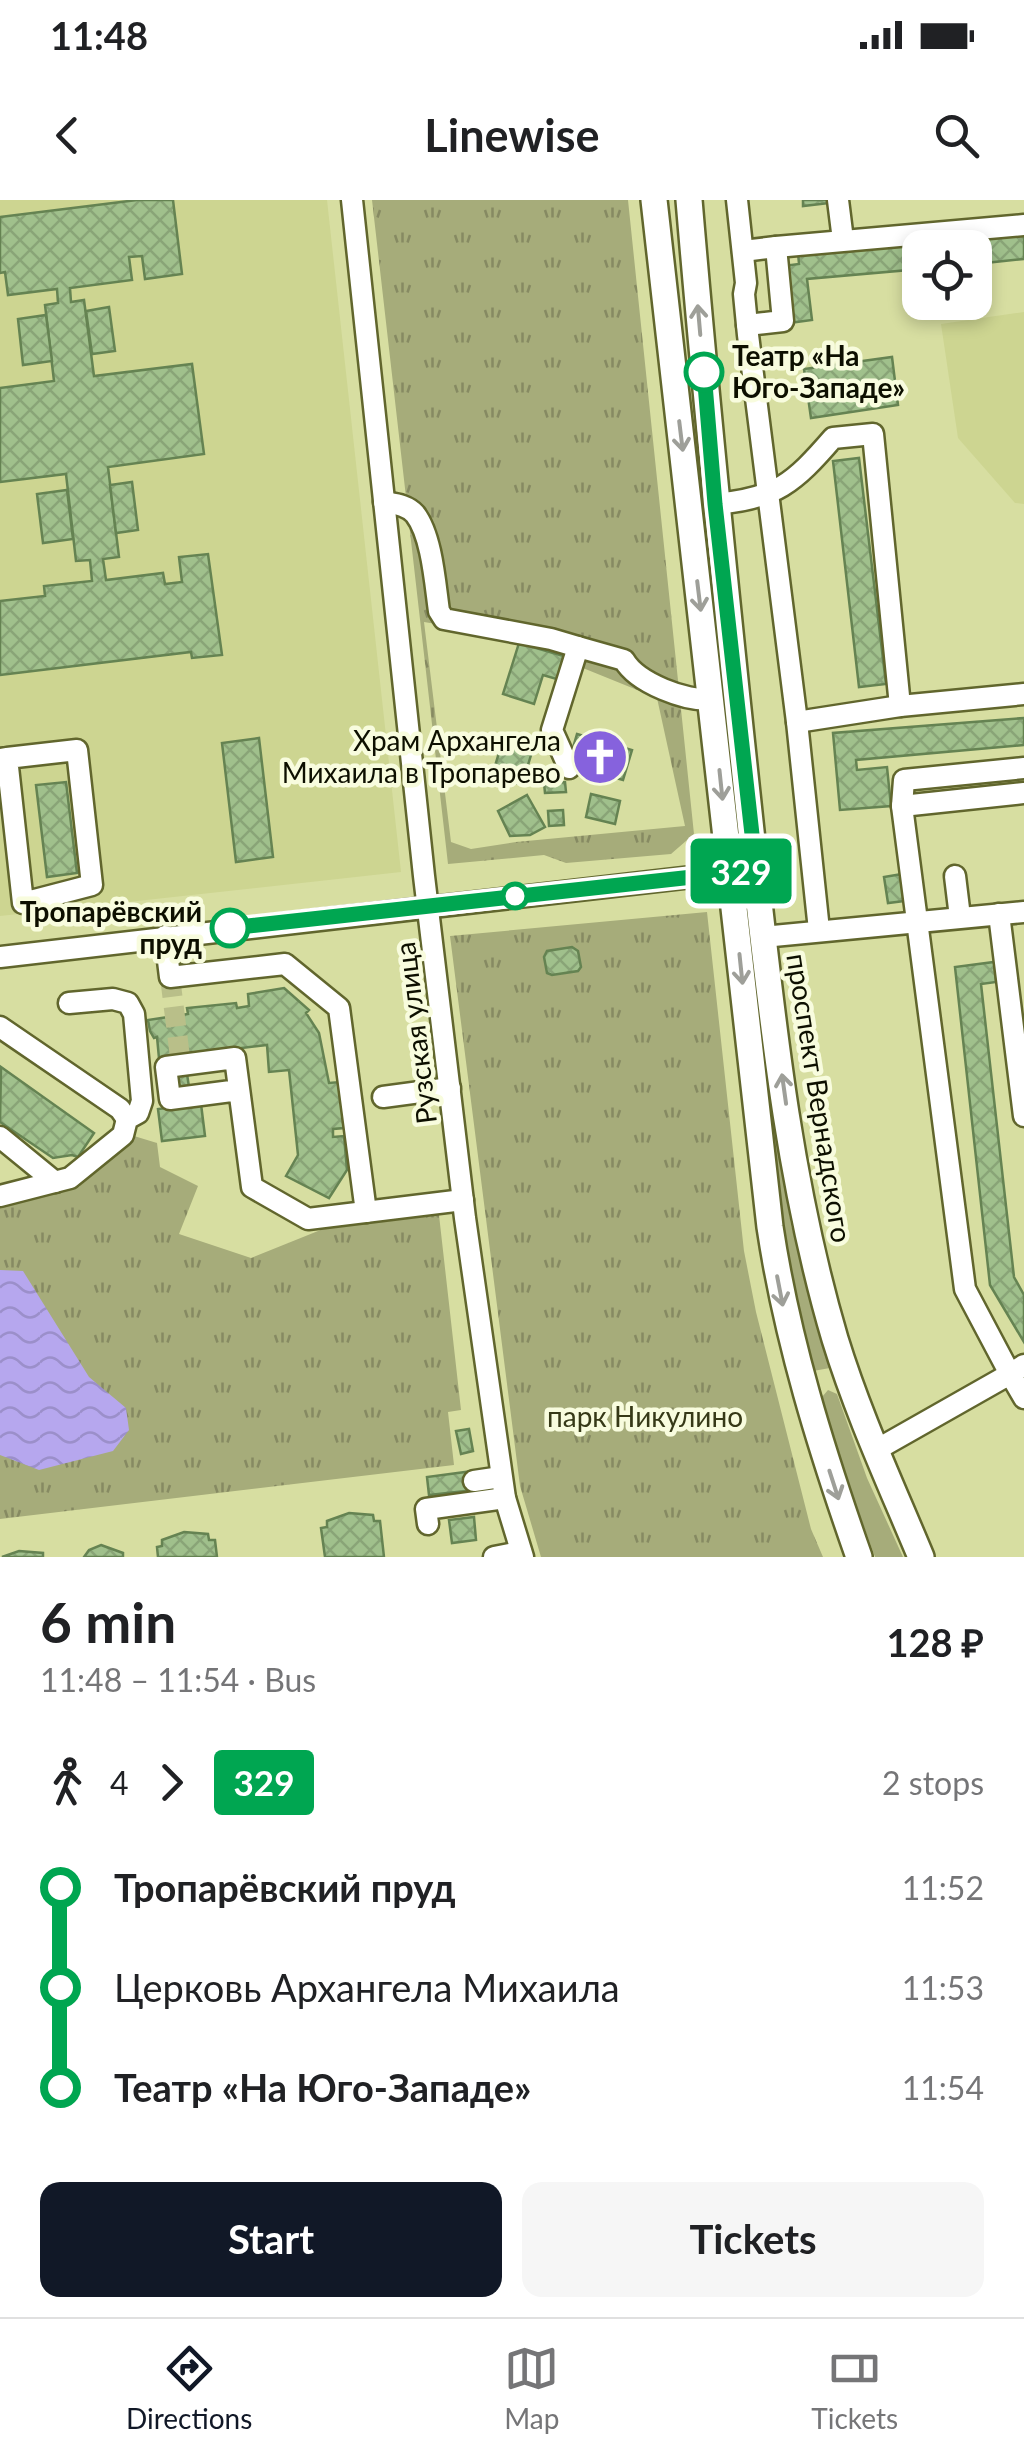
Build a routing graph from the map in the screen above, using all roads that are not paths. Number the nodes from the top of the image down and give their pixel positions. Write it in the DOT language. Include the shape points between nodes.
graph roads {
  1 [pos="352,200"];
  2 [pos="654,200"];
  3 [pos="689,200"];
  4 [pos="737,200"];
  5 [pos="838,200"];
  6 [pos="1024,225"];
  7 [pos="843,240"];
  8 [pos="776,247"];
  9 [pos="743,250"];
  10 [pos="746,325"];
  11 [pos="766,494"];
  12 [pos="384,502"];
  13 [pos="715,504"];
  14 [pos="578,648"];
  15 [pos="1024,694"];
  16 [pos="712,699"];
  17 [pos="900,706"];
  18 [pos="797,722"];
  19 [pos="4,758"];
  20 [pos="569,768"];
  21 [pos="1024,768"];
  22 [pos="1024,793"];
  23 [pos="902,806"];
  24 [pos="743,871"];
  25 [pos="955,876"];
  26 [pos="428,906"];
  27 [pos="1024,912"];
  28 [pos="999,914"];
  29 [pos="960,917"];
  30 [pos="919,920"];
  31 [pos="819,930"];
  32 [pos="165,936"];
  33 [pos="763,937"];
  34 [pos="0,956"];
  35 [pos="70,1003"];
  36 [pos="0,1027"];
  37 [pos="450,1088"];
  38 [pos="240,1090"];
  39 [pos="384,1097"];
  40 [pos="1024,1116"];
  41 [pos="127,1119"];
  42 [pos="0,1137"];
  43 [pos="54,1182"];
  44 [pos="0,1196"];
  45 [pos="463,1200"];
  46 [pos="366,1212"];
  47 [pos="1017,1369"];
  48 [pos="856,1396"];
  49 [pos="1024,1398"];
  50 [pos="811,1412"];
  51 [pos="876,1450"];
  52 [pos="474,1481"];
  53 [pos="503,1488"];
  54 [pos="428,1524"];
  55 [pos="522,1554"];
  56 [pos="494,1557"];
  57 [pos="859,1557"];
  58 [pos="921,1557"];
  1 -- 12 [label="street, Рузская улица"];
  2 -- 16 [label="main road, проспект Вернадского, one-way"];
  13 -- 3 [label="main road, проспект Вернадского, one-way"];
  4 -- 9 [label="street"];
  5 -- 7 [label="street"];
  6 -- 7 [label="street"];
  7 -- 8 [label="street"];
  8 -- 9 [label="street"];
  8 -- 10 [label="street" via="783,321"];
  9 -- 10 [label="street"];
  10 -- 11 [label="street"];
  11 -- 13 [label="street"];
  11 -- 17 [label="street" via="798,478 833,438 873,434"];
  11 -- 18 [label="street"];
  12 -- 14 [label="street" via="415,514 444,620"];
  12 -- 26 [label="street, Рузская улица"];
  13 -- 24 [label="main road, проспект Вернадского"];
  14 -- 16 [label="street" via="624,660 650,682 695,701"];
  14 -- 20 [label="street" via="552,730"];
  15 -- 17 [label="street"];
  16 -- 24 [label="main road, проспект Вернадского, one-way"];
  17 -- 18 [label="street"];
  18 -- 31 [label="street"];
  19 -- 19 [label="street" via="77,750 92,885 23,902"];
  21 -- 23 [label="street" via="904,780"];
  22 -- 23 [label="street"];
  23 -- 30 [label="street"];
  24 -- 26 [label="street"];
  24 -- 33 [label="main road, проспект Вернадского"];
  24 -- 50 [label="main road, проспект Вернадского, one-way" via="770,1227"];
  25 -- 29 [label="street"];
  26 -- 32 [label="street"];
  26 -- 37 [label="street, Рузская улица"];
  27 -- 28 [label="street"];
  28 -- 29 [label="street"];
  28 -- 40 [label="street"];
  29 -- 30 [label="street"];
  30 -- 31 [label="street"];
  30 -- 47 [label="street" via="964,1289"];
  31 -- 33 [label="street"];
  32 -- 34 [label="street"];
  32 -- 46 [label="street" via="170,977 285,964 339,1008"];
  48 -- 33 [label="main road, проспект Вернадского, one-way" via="796,1186"];
  35 -- 41 [label="street" via="112,999 128,1003 134,1014 142,1101"];
  36 -- 41 [label="street"];
  37 -- 39 [label="street"];
  37 -- 45 [label="street, Рузская улица"];
  38 -- 46 [label="street" via="252,1187 308,1218"];
  41 -- 43 [label="street" via="122,1135 70,1178"];
  42 -- 43 [label="street"];
  43 -- 44 [label="street"];
  45 -- 46 [label="street"];
  45 -- 53 [label="street, Рузская улица"];
  47 -- 49 [label="street"];
  47 -- 51 [label="street"];
  48 -- 50 [label="main road" via="840,1378 823,1379"];
  48 -- 51 [label="main road, проспект Вернадского"];
  50 -- 57 [label="main road, проспект Вернадского, one-way"];
  51 -- 58 [label="main road, проспект Вернадского"];
  52 -- 53 [label="street"];
  53 -- 54 [label="street" via="426,1509"];
  53 -- 55 [label="street, Рузская улица"];
  55 -- 56 [label="street"];
}
